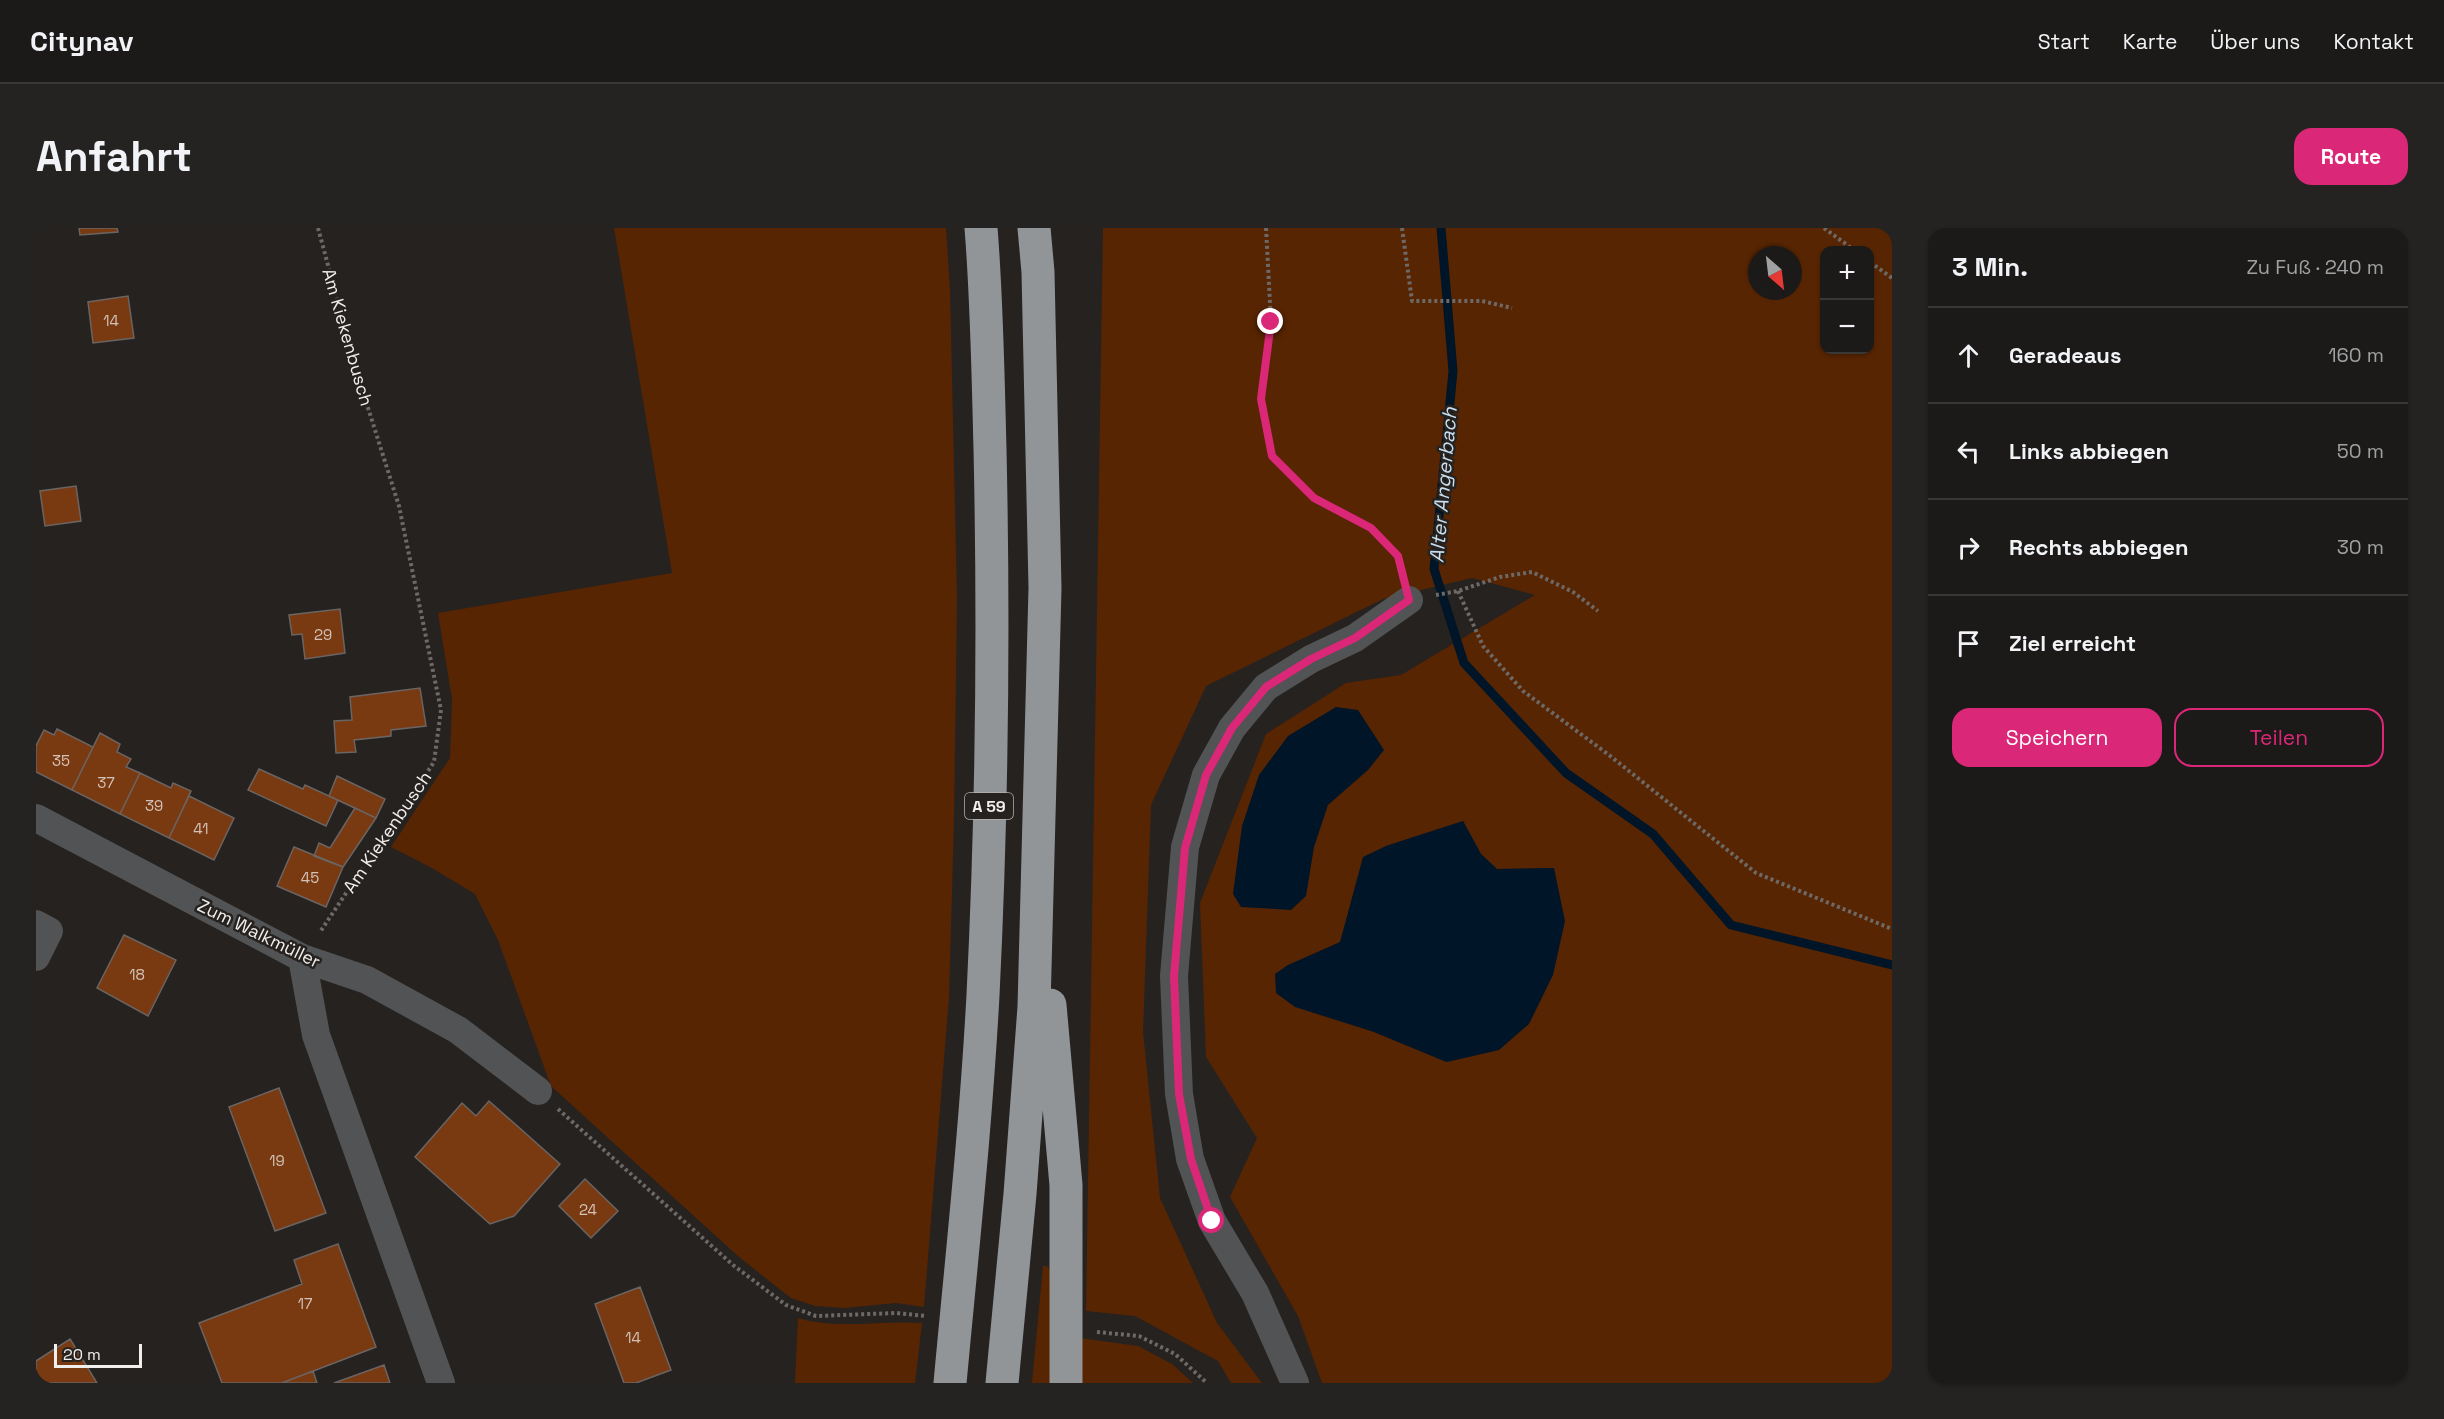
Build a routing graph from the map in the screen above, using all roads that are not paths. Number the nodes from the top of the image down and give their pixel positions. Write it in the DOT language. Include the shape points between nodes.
graph roads {
  1 [pos="981,228"];
  2 [pos="1034,228"];
  3 [pos="1417,599"];
  4 [pos="36,818"];
  5 [pos="1038,866"];
  6 [pos="36,924"];
  7 [pos="36,957"];
  8 [pos="302,958"];
  9 [pos="538,1091"];
  10 [pos="441,1383"];
  11 [pos="950,1383"];
  12 [pos="1002,1383"];
  13 [pos="1066,1383"];
  14 [pos="1295,1383"];
  1 -- 11 [label="highway, A 59" via="986,286 993,590 989,815 983,995"];
  2 -- 5 [label="highway, A 59" via="1045,588"];
  3 -- 14 [label="street" via="1266,687 1232,728 1206,775 1185,848 1174,976 1179,1094 1191,1159 1212,1221 1255,1293"];
  4 -- 8 [label="street, Zum Walkmüller"];
  5 -- 12 [label="highway, A 59" via="1034,1007"];
  5 -- 13 [label="highway" via="1066,1185"];
  6 -- 7 [label="street" via="50,931"];
  8 -- 9 [label="street, Zum Walkmüller" via="367,980 448,1024"];
  8 -- 10 [label="street" via="316,1035"];
}
